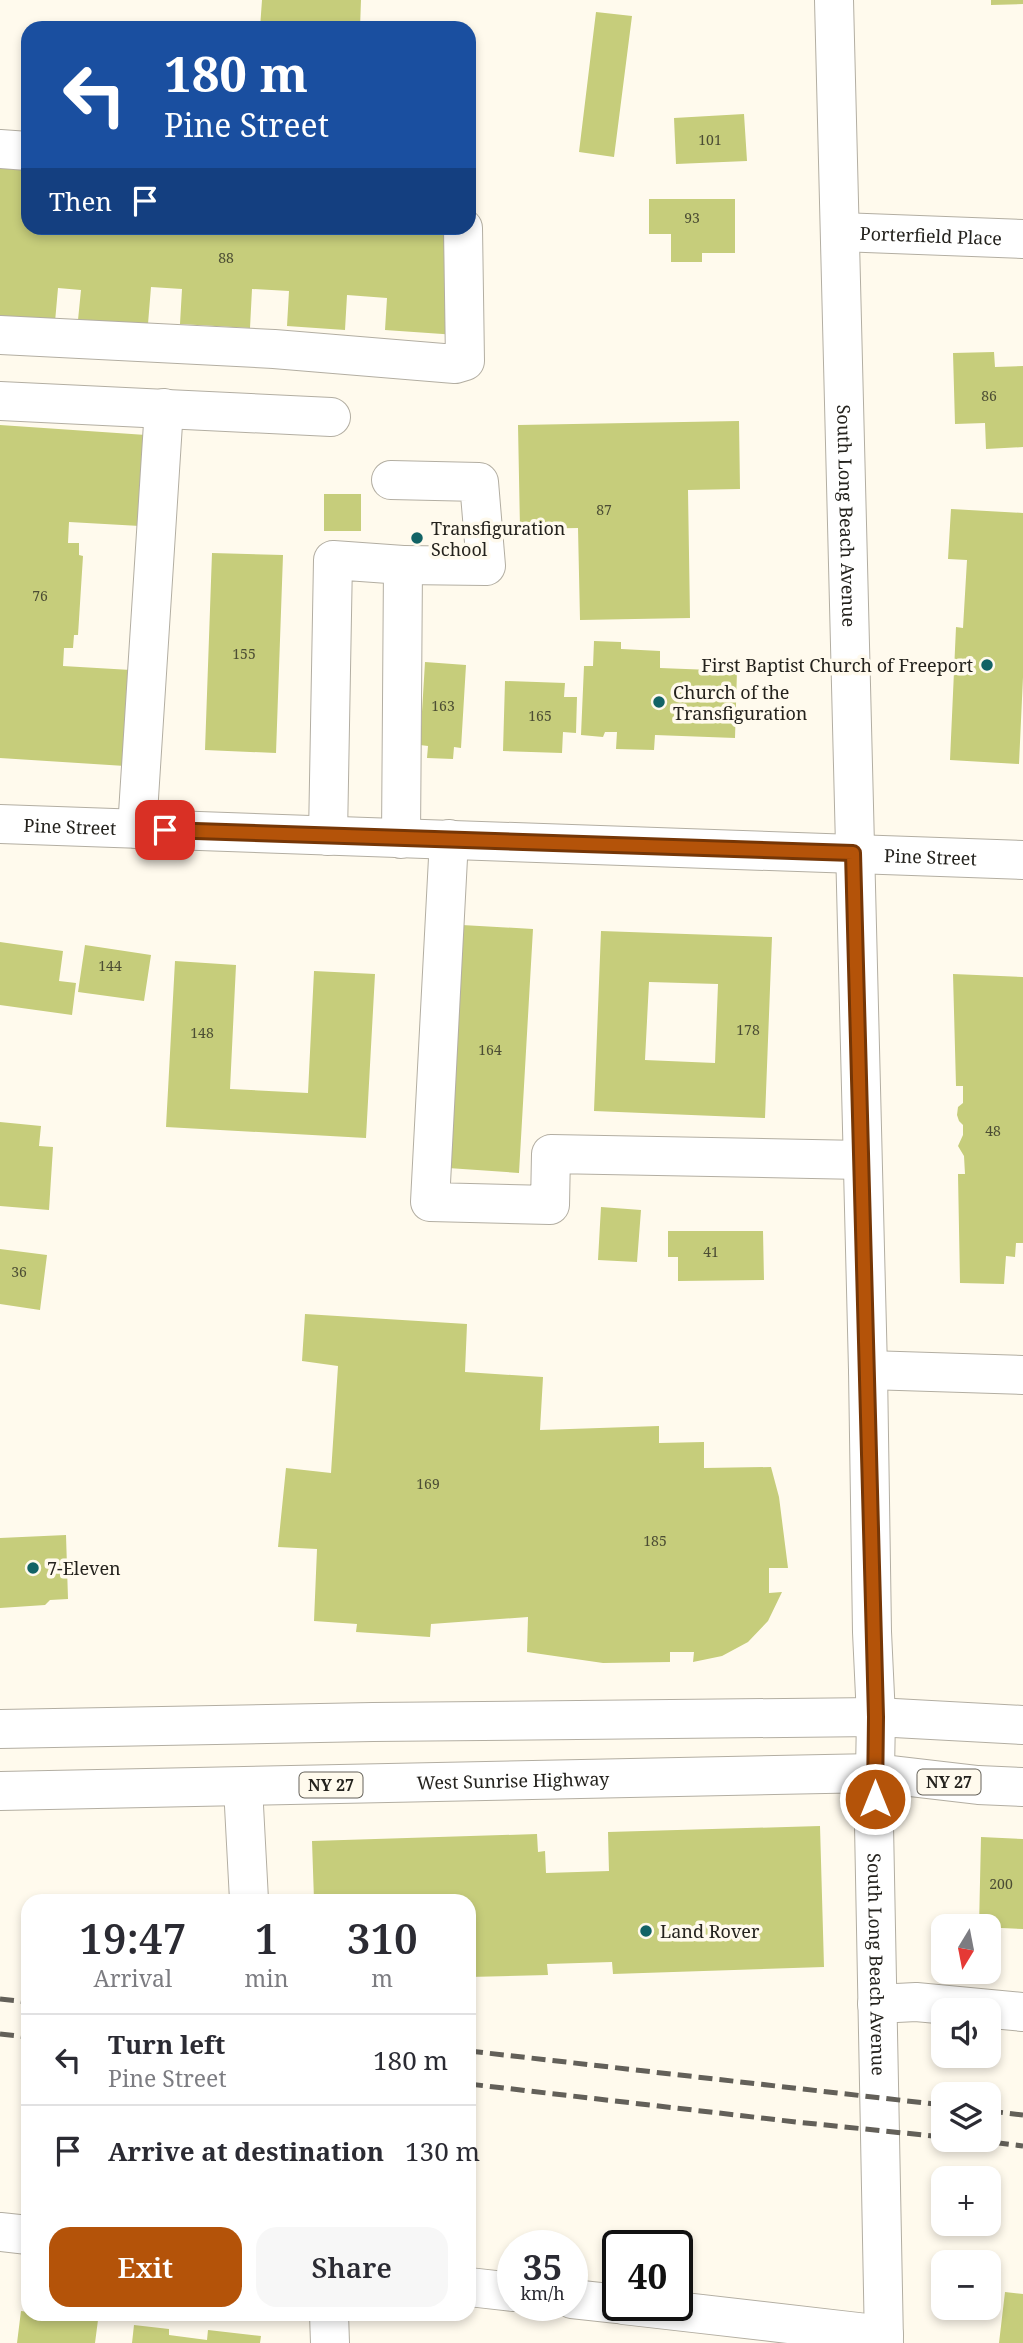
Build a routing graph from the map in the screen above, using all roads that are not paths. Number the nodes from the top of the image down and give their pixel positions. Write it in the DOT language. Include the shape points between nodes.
graph roads {
  1 [pos="834,0"];
  2 [pos="0,149"];
  3 [pos="21,150"];
  4 [pos="840,232"];
  5 [pos="463,235"];
  6 [pos="1023,239"];
  7 [pos="0,335"];
  8 [pos="0,401"];
  9 [pos="164,408"];
  10 [pos="331,417"];
  11 [pos="391,480"];
  12 [pos="402,565"];
  13 [pos="0,824"];
  14 [pos="137,829"];
  15 [pos="328,836"];
  16 [pos="401,839"];
  17 [pos="449,839"];
  18 [pos="853,853"];
  19 [pos="1023,860"];
  20 [pos="862,1160"];
  21 [pos="868,1370"];
  22 [pos="1023,1375"];
  23 [pos="876,1717"];
  24 [pos="1023,1725"];
  25 [pos="0,1729"];
  26 [pos="875,1773"];
  27 [pos="243,1787"];
  28 [pos="1023,1787"];
  29 [pos="0,1791"];
  30 [pos="249,1894"];
  31 [pos="877,2004"];
  32 [pos="1023,2012"];
  33 [pos="0,2232"];
  34 [pos="21,2234"];
  35 [pos="476,2288"];
  36 [pos="497,2290"];
  37 [pos="693,2314"];
  38 [pos="329,2321"];
  39 [pos="884,2339"];
  40 [pos="330,2343"];
  1 -- 4 [label="main road, South Long Beach Avenue"];
  2 -- 3 [label="main road"];
  4 -- 6 [label="main road, Porterfield Place"];
  4 -- 18 [label="main road, South Long Beach Avenue"];
  5 -- 7 [label="main road" via="466,361 455,364"];
  8 -- 9 [label="main road"];
  9 -- 10 [label="main road"];
  9 -- 14 [label="main road"];
  11 -- 12 [label="main road" via="480,482 486,566"];
  12 -- 15 [label="main road" via="333,560"];
  12 -- 16 [label="main road"];
  13 -- 14 [label="main road, Pine Street"];
  14 -- 15 [label="main road, Pine Street"];
  15 -- 16 [label="main road, Pine Street"];
  16 -- 17 [label="main road, Pine Street"];
  17 -- 18 [label="main road, Pine Street"];
  17 -- 20 [label="main road" via="430,1202 550,1205 551,1154"];
  18 -- 19 [label="main road, Pine Street"];
  18 -- 20 [label="main road, South Long Beach Avenue"];
  20 -- 21 [label="main road, South Long Beach Avenue"];
  21 -- 22 [label="main road"];
  21 -- 23 [label="main road, South Long Beach Avenue"];
  23 -- 24 [label="main road"];
  23 -- 25 [label="main road"];
  23 -- 26 [label="main road, South Long Beach Avenue"];
  26 -- 27 [label="main road, West Sunrise Highway / NY 27"];
  26 -- 28 [label="main road, West Sunrise Highway / NY 27"];
  26 -- 31 [label="main road, South Long Beach Avenue"];
  27 -- 29 [label="main road, West Sunrise Highway / NY 27"];
  27 -- 30 [label="main road"];
  31 -- 32 [label="main road" via="916,2002"];
  31 -- 39 [label="main road, South Long Beach Avenue"];
  33 -- 34 [label="main road"];
  35 -- 36 [label="main road"];
  37 -- 39 [label="main road"];
  38 -- 40 [label="main road"];
}
